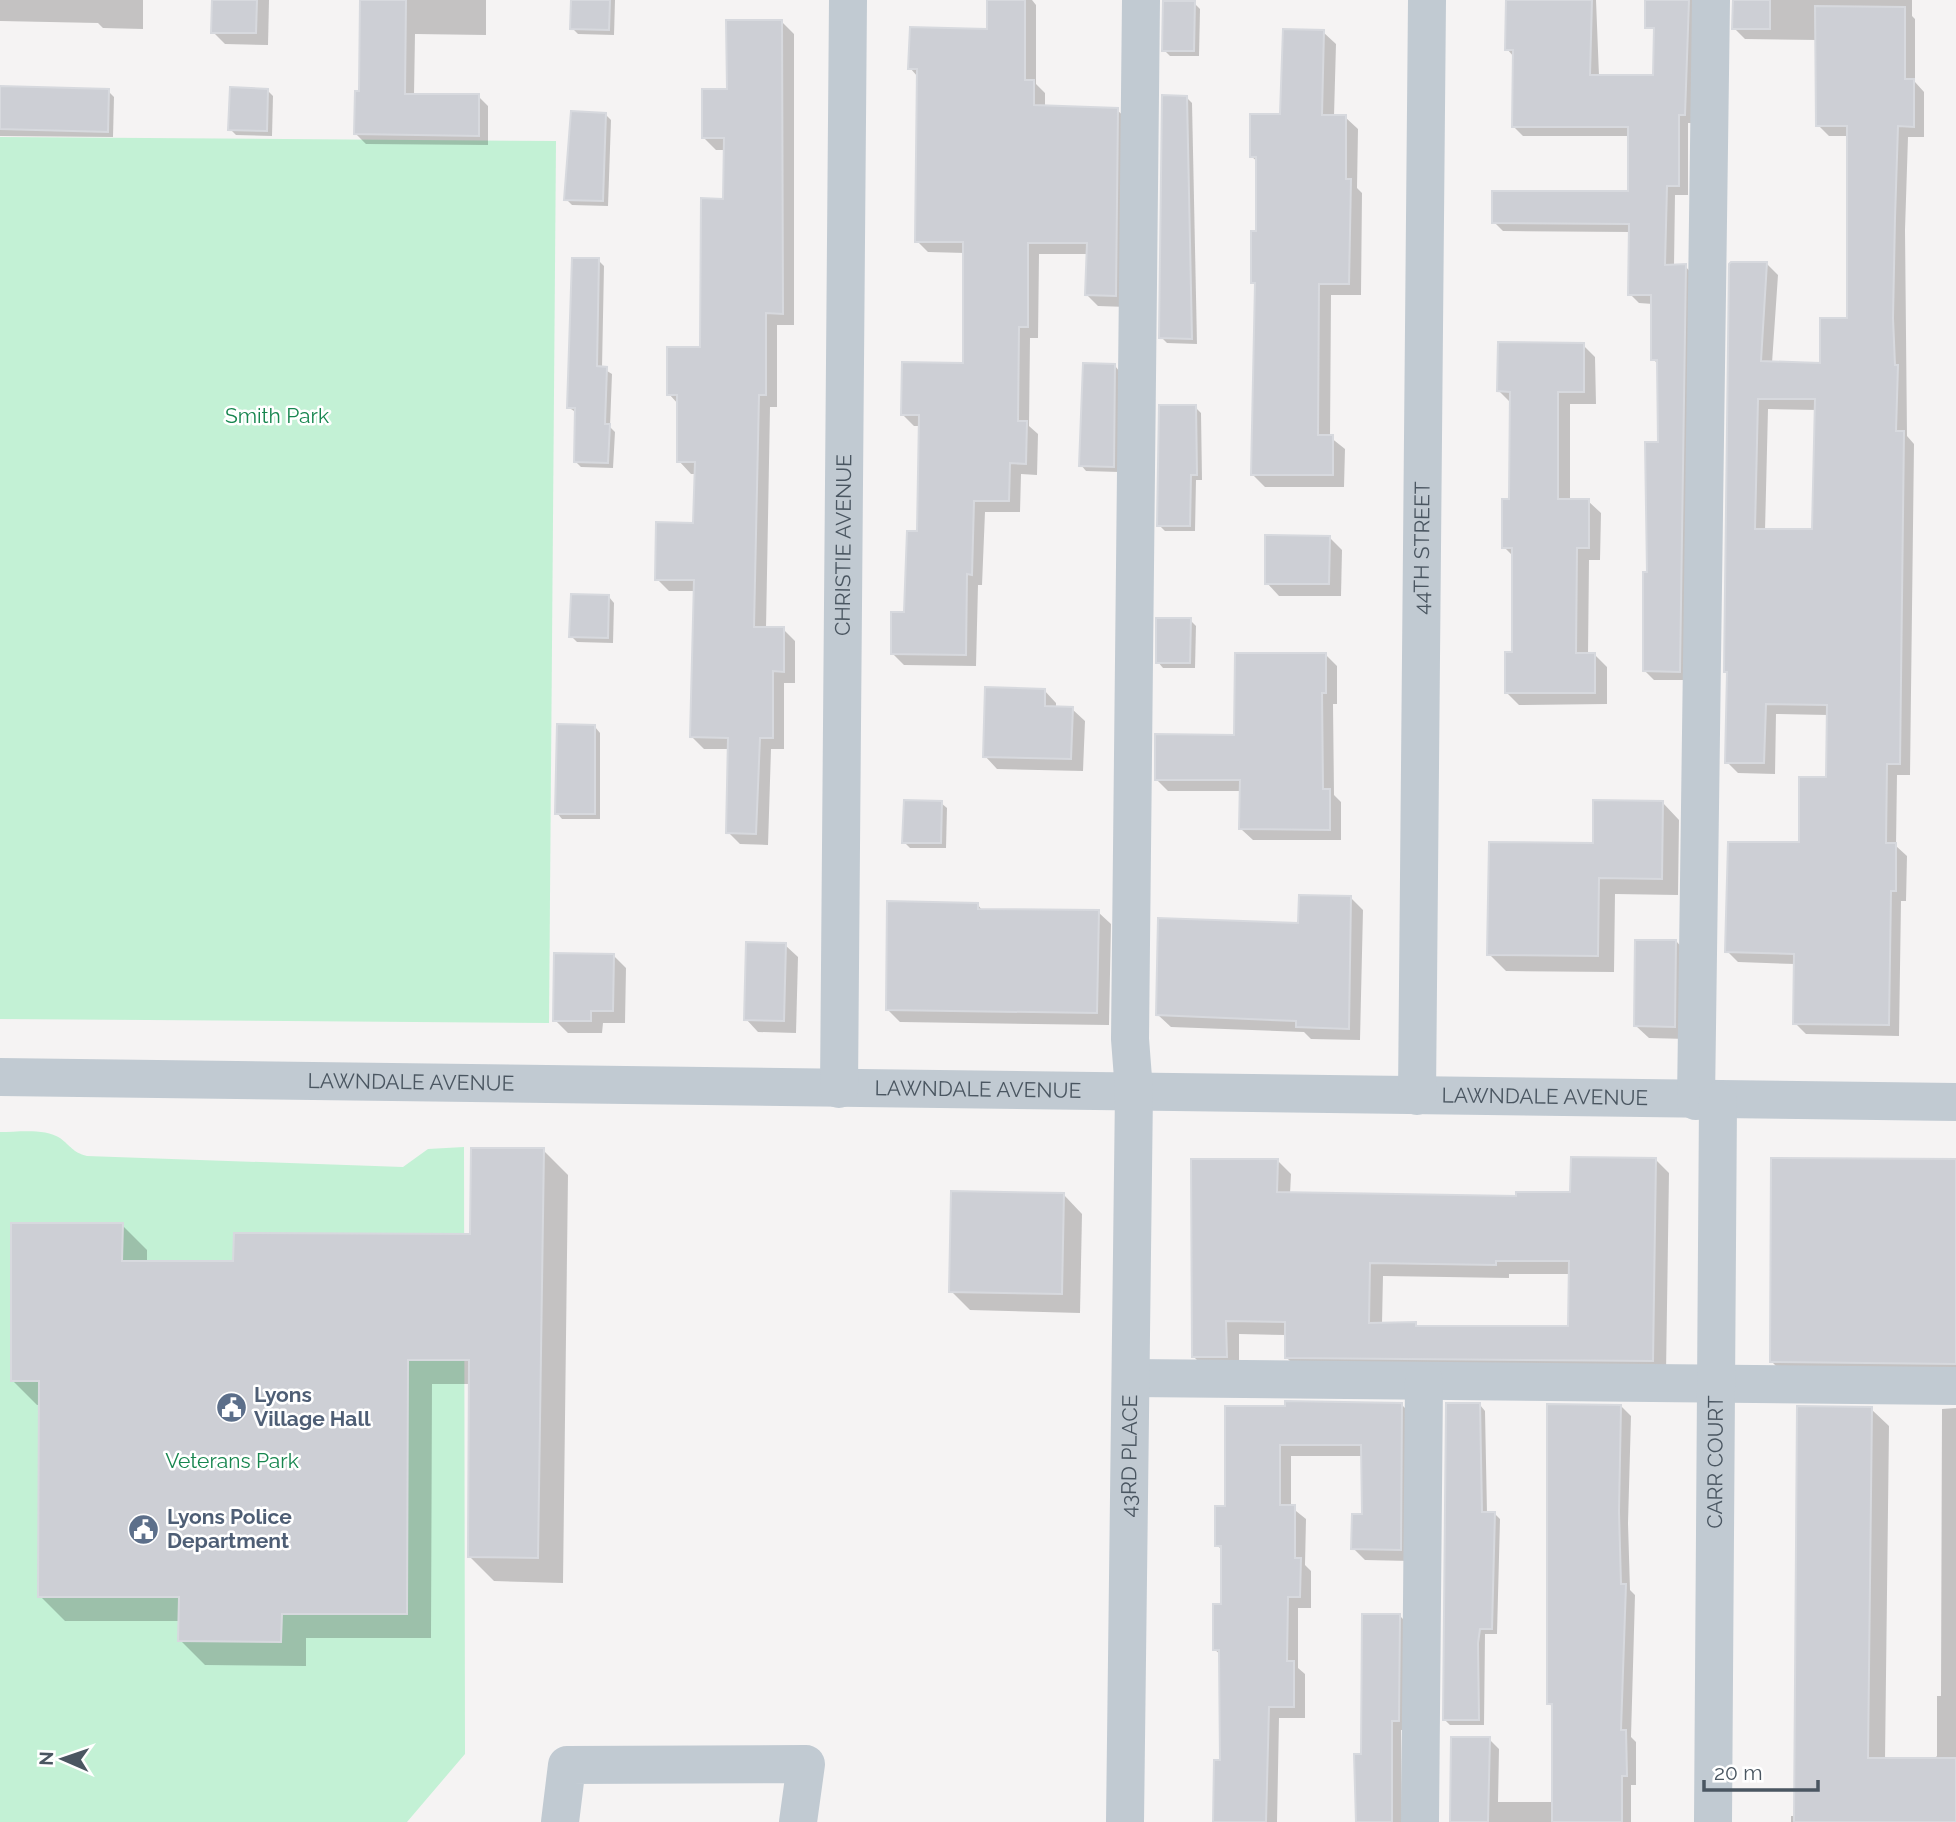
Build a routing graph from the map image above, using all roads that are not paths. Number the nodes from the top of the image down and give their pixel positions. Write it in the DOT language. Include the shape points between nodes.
graph roads {
  1 [pos="848,0"];
  2 [pos="1141,0"];
  3 [pos="1427,0"];
  4 [pos="1711,0"];
  5 [pos="0,1077"];
  6 [pos="839,1089"];
  7 [pos="1134,1091"];
  8 [pos="1417,1096"];
  9 [pos="1707,1101"];
  10 [pos="1956,1102"];
  11 [pos="1130,1378"];
  12 [pos="1424,1381"];
  13 [pos="1716,1384"];
  14 [pos="1956,1386"];
  15 [pos="560,1822"];
  16 [pos="798,1822"];
  17 [pos="1125,1822"];
  18 [pos="1420,1822"];
  19 [pos="1713,1822"];
  1 -- 6 [label="street, CHRISTIE AVENUE"];
  2 -- 7 [label="street, 43RD PLACE" via="1130,1039"];
  3 -- 8 [label="street, 44TH STREET"];
  4 -- 9 [label="street, CARR COURT"];
  5 -- 6 [label="street, LAWNDALE AVENUE"];
  6 -- 7 [label="street, LAWNDALE AVENUE"];
  7 -- 8 [label="street, LAWNDALE AVENUE"];
  7 -- 11 [label="street, 43RD PLACE"];
  8 -- 9 [label="street, LAWNDALE AVENUE"];
  9 -- 10 [label="street, LAWNDALE AVENUE"];
  9 -- 13 [label="street, CARR COURT"];
  11 -- 12 [label="street"];
  11 -- 17 [label="street, 43RD PLACE"];
  12 -- 13 [label="street"];
  12 -- 18 [label="street"];
  13 -- 14 [label="street"];
  13 -- 19 [label="street, CARR COURT"];
  15 -- 16 [label="street" via="566,1765 806,1764"];
}
